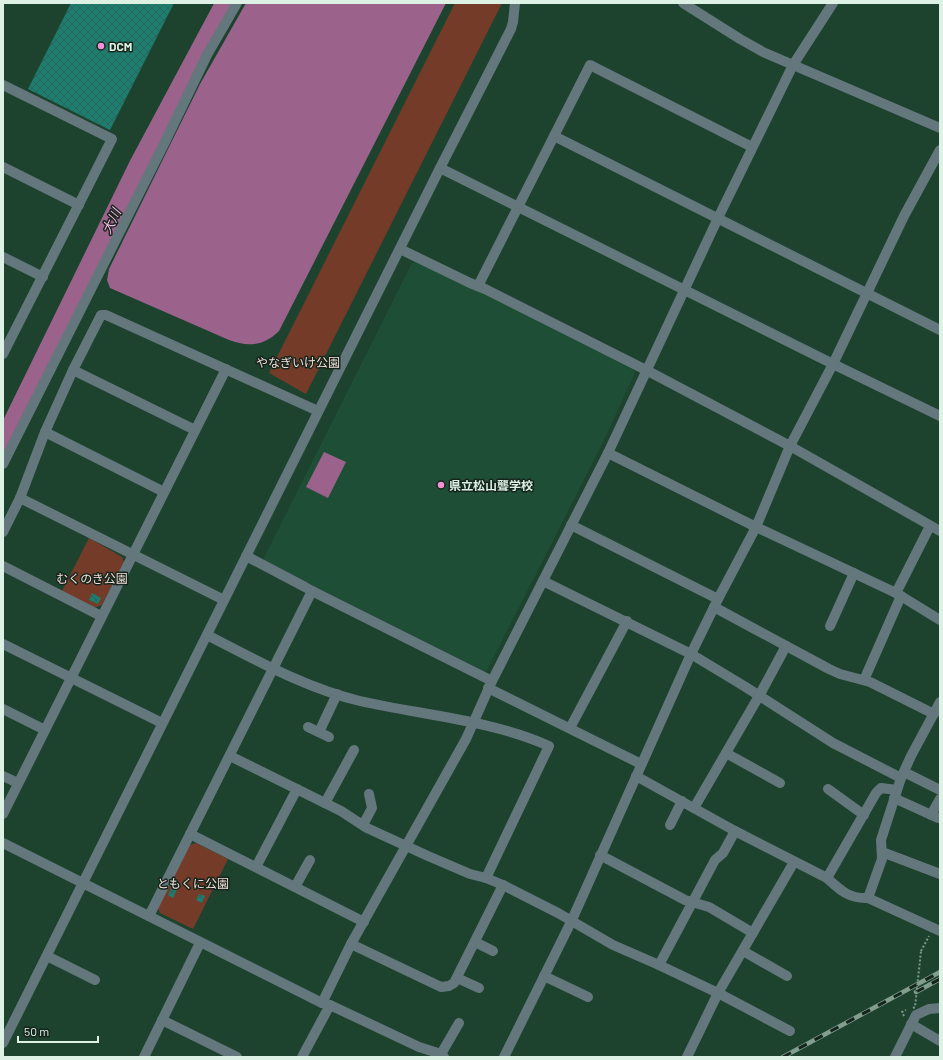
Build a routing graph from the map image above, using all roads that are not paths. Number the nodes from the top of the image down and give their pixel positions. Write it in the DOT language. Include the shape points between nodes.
graph roads {
  1 [pos="236,3"];
  2 [pos="515,3"];
  3 [pos="683,3"];
  4 [pos="833,3"];
  5 [pos="793,65"];
  6 [pos="3,85"];
  7 [pos="940,128"];
  8 [pos="554,136"];
  9 [pos="752,147"];
  10 [pos="940,150"];
  11 [pos="3,167"];
  12 [pos="440,168"];
  13 [pos="79,205"];
  14 [pos="518,207"];
  15 [pos="718,218"];
  16 [pos="400,249"];
  17 [pos="3,257"];
  18 [pos="43,276"];
  19 [pos="478,286"];
  20 [pos="684,290"];
  21 [pos="867,294"];
  22 [pos="940,330"];
  23 [pos="3,354"];
  24 [pos="833,364"];
  25 [pos="226,369"];
  26 [pos="74,370"];
  27 [pos="646,370"];
  28 [pos="318,411"];
  29 [pos="940,416"];
  30 [pos="195,430"];
  31 [pos="44,432"];
  32 [pos="790,446"];
  33 [pos="608,453"];
  34 [pos="3,464"];
  35 [pos="164,492"];
  36 [pos="20,498"];
  37 [pos="571,525"];
  38 [pos="930,526"];
  39 [pos="756,527"];
  40 [pos="940,531"];
  41 [pos="3,532"];
  42 [pos="133,554"];
  43 [pos="246,556"];
  44 [pos="3,566"];
  45 [pos="854,573"];
  46 [pos="543,580"];
  47 [pos="312,591"];
  48 [pos="898,595"];
  49 [pos="224,600"];
  50 [pos="716,603"];
  51 [pos="101,616"];
  52 [pos="940,620"];
  53 [pos="627,621"];
  54 [pos="830,626"];
  55 [pos="207,635"];
  56 [pos="3,644"];
  57 [pos="786,646"];
  58 [pos="691,654"];
  59 [pos="273,668"];
  60 [pos="70,678"];
  61 [pos="864,680"];
  62 [pos="490,685"];
  63 [pos="337,694"];
  64 [pos="759,696"];
  65 [pos="3,709"];
  66 [pos="937,710"];
  67 [pos="162,723"];
  68 [pos="473,723"];
  69 [pos="308,727"];
  70 [pos="570,728"];
  71 [pos="45,730"];
  72 [pos="319,732"];
  73 [pos="328,737"];
  74 [pos="354,750"];
  75 [pos="726,753"];
  76 [pos="230,756"];
  77 [pos="641,764"];
  78 [pos="902,775"];
  79 [pos="3,776"];
  80 [pos="636,776"];
  81 [pos="18,783"];
  82 [pos="780,783"];
  83 [pos="296,789"];
  84 [pos="828,789"];
  85 [pos="940,790"];
  86 [pos="369,794"];
  87 [pos="896,794"];
  88 [pos="940,799"];
  89 [pos="682,801"];
  90 [pos="325,803"];
  91 [pos="694,808"];
  92 [pos="3,814"];
  93 [pos="864,815"];
  94 [pos="363,825"];
  95 [pos="670,825"];
  96 [pos="736,831"];
  97 [pos="190,834"];
  98 [pos="3,843"];
  99 [pos="406,846"];
  100 [pos="882,852"];
  101 [pos="600,855"];
  102 [pos="310,860"];
  103 [pos="794,862"];
  104 [pos="256,867"];
  105 [pos="940,874"];
  106 [pos="486,878"];
  107 [pos="827,878"];
  108 [pos="83,882"];
  109 [pos="503,885"];
  110 [pos="295,887"];
  111 [pos="868,898"];
  112 [pos="692,903"];
  113 [pos="149,916"];
  114 [pos="364,922"];
  115 [pos="571,922"];
  116 [pos="935,932"];
  117 [pos="753,933"];
  118 [pos="200,942"];
  119 [pos="474,942"];
  120 [pos="351,944"];
  121 [pos="493,951"];
  122 [pos="743,951"];
  123 [pos="47,956"];
  124 [pos="659,965"];
  125 [pos="544,976"];
  126 [pos="787,976"];
  127 [pos="457,978"];
  128 [pos="95,980"];
  129 [pos="479,988"];
  130 [pos="718,993"];
  131 [pos="588,997"];
  132 [pos="326,1004"];
  133 [pos="940,1008"];
  134 [pos="162,1020"];
  135 [pos="459,1023"];
  136 [pos="911,1024"];
  137 [pos="790,1031"];
  138 [pos="940,1041"];
  139 [pos="3,1043"];
  140 [pos="232,1056"];
  141 [pos="443,1056"];
  142 [pos="144,1057"];
  143 [pos="302,1057"];
  144 [pos="504,1057"];
  145 [pos="686,1057"];
  146 [pos="895,1057"];
  1 -- 34 [label="street" via="207,54"];
  2 -- 12 [label="street" via="511,30"];
  3 -- 5 [label="street" via="763,52"];
  4 -- 5 [label="street"];
  5 -- 7 [label="street"];
  5 -- 9 [label="street"];
  6 -- 13 [label="street" via="112,139"];
  8 -- 9 [label="street" via="590,65"];
  8 -- 14 [label="street"];
  8 -- 15 [label="street"];
  9 -- 15 [label="street"];
  10 -- 21 [label="street" via="904,216"];
  11 -- 13 [label="street"];
  12 -- 14 [label="street"];
  12 -- 16 [label="street"];
  13 -- 18 [label="street"];
  14 -- 19 [label="street"];
  14 -- 20 [label="street"];
  15 -- 20 [label="street"];
  15 -- 21 [label="street"];
  16 -- 19 [label="street"];
  16 -- 28 [label="street"];
  17 -- 18 [label="street"];
  18 -- 23 [label="street"];
  19 -- 27 [label="street"];
  20 -- 24 [label="street"];
  20 -- 27 [label="street"];
  21 -- 22 [label="street"];
  21 -- 24 [label="street"];
  24 -- 29 [label="street"];
  24 -- 32 [label="street"];
  25 -- 26 [label="street" via="101,315"];
  25 -- 28 [label="street"];
  25 -- 30 [label="street"];
  26 -- 30 [label="street"];
  26 -- 31 [label="street"];
  27 -- 32 [label="street"];
  27 -- 33 [label="street"];
  28 -- 43 [label="street"];
  30 -- 35 [label="street"];
  31 -- 35 [label="street"];
  31 -- 36 [label="street"];
  32 -- 38 [label="street"];
  32 -- 39 [label="street"];
  33 -- 37 [label="street"];
  33 -- 39 [label="street"];
  35 -- 42 [label="street"];
  36 -- 41 [label="street"];
  36 -- 42 [label="street"];
  37 -- 46 [label="street"];
  37 -- 50 [label="street"];
  38 -- 40 [label="street"];
  38 -- 48 [label="street"];
  39 -- 45 [label="street"];
  39 -- 50 [label="street"];
  42 -- 49 [label="street"];
  42 -- 51 [label="street"];
  43 -- 47 [label="street"];
  43 -- 49 [label="street"];
  44 -- 51 [label="street"];
  45 -- 48 [label="street"];
  45 -- 54 [label="street"];
  46 -- 53 [label="street"];
  46 -- 62 [label="street"];
  47 -- 59 [label="street"];
  47 -- 62 [label="street"];
  48 -- 52 [label="street"];
  48 -- 61 [label="street"];
  49 -- 55 [label="street"];
  50 -- 57 [label="street"];
  50 -- 58 [label="street"];
  51 -- 60 [label="street"];
  53 -- 58 [label="street"];
  53 -- 70 [label="street"];
  55 -- 59 [label="street"];
  55 -- 67 [label="street"];
  56 -- 60 [label="street"];
  57 -- 61 [label="street" via="840,674"];
  57 -- 64 [label="street"];
  58 -- 64 [label="street"];
  58 -- 77 [label="street"];
  59 -- 63 [label="street"];
  59 -- 76 [label="street"];
  60 -- 67 [label="street"];
  60 -- 71 [label="street"];
  61 -- 66 [label="street"];
  62 -- 68 [label="street"];
  62 -- 70 [label="street"];
  63 -- 68 [label="street"];
  63 -- 72 [label="street"];
  64 -- 75 [label="street"];
  64 -- 78 [label="street" via="833,743"];
  65 -- 71 [label="street"];
  66 -- 78 [label="street"];
  67 -- 108 [label="street"];
  68 -- 99 [label="street"];
  68 -- 106 [label="street" via="549,746"];
  69 -- 72 [label="street"];
  70 -- 77 [label="street"];
  71 -- 81 [label="street"];
  72 -- 73 [label="street"];
  74 -- 90 [label="street"];
  75 -- 82 [label="street"];
  75 -- 91 [label="street"];
  76 -- 83 [label="street"];
  76 -- 97 [label="street"];
  77 -- 80 [label="street"];
  78 -- 85 [label="street"];
  78 -- 87 [label="street"];
  79 -- 81 [label="street"];
  80 -- 89 [label="street"];
  80 -- 101 [label="street"];
  81 -- 92 [label="street"];
  83 -- 90 [label="street"];
  83 -- 104 [label="street"];
  84 -- 93 [label="street"];
  86 -- 94 [label="street" via="372,808"];
  87 -- 88 [label="street" via="934,817"];
  87 -- 93 [label="street" via="881,788"];
  87 -- 100 [label="street" via="881,840"];
  89 -- 91 [label="street"];
  89 -- 95 [label="street"];
  90 -- 94 [label="street"];
  91 -- 96 [label="street"];
  93 -- 107 [label="street"];
  94 -- 99 [label="street"];
  96 -- 103 [label="street"];
  96 -- 112 [label="street"];
  97 -- 104 [label="street"];
  97 -- 113 [label="street"];
  98 -- 108 [label="street"];
  99 -- 106 [label="street" via="470,874"];
  99 -- 114 [label="street"];
  100 -- 105 [label="street"];
  100 -- 111 [label="street" via="882,859"];
  101 -- 112 [label="street"];
  101 -- 115 [label="street"];
  102 -- 110 [label="street"];
  103 -- 107 [label="street"];
  103 -- 117 [label="street"];
  104 -- 110 [label="street"];
  106 -- 109 [label="street"];
  107 -- 111 [label="street" via="847,894"];
  108 -- 113 [label="street"];
  108 -- 123 [label="street"];
  109 -- 115 [label="street"];
  109 -- 119 [label="street"];
  110 -- 114 [label="street"];
  111 -- 116 [label="street"];
  112 -- 117 [label="street" via="709,907"];
  112 -- 124 [label="street"];
  113 -- 118 [label="street"];
  114 -- 120 [label="street"];
  115 -- 124 [label="street" via="613,945"];
  115 -- 125 [label="street"];
  117 -- 122 [label="street"];
  118 -- 132 [label="street"];
  118 -- 134 [label="street"];
  119 -- 121 [label="street"];
  119 -- 127 [label="street"];
  120 -- 127 [label="street" via="441,987 449,986"];
  120 -- 132 [label="street"];
  122 -- 126 [label="street"];
  122 -- 130 [label="street"];
  123 -- 128 [label="street"];
  123 -- 139 [label="street"];
  124 -- 130 [label="street"];
  125 -- 131 [label="street"];
  125 -- 144 [label="street"];
  127 -- 129 [label="street"];
  130 -- 137 [label="street"];
  130 -- 145 [label="street"];
  132 -- 141 [label="street"];
  132 -- 143 [label="street"];
  133 -- 136 [label="street" via="929,1009 916,1016"];
  134 -- 140 [label="street"];
  134 -- 142 [label="street"];
  135 -- 141 [label="street"];
  136 -- 138 [label="street"];
  136 -- 146 [label="street"];
}
